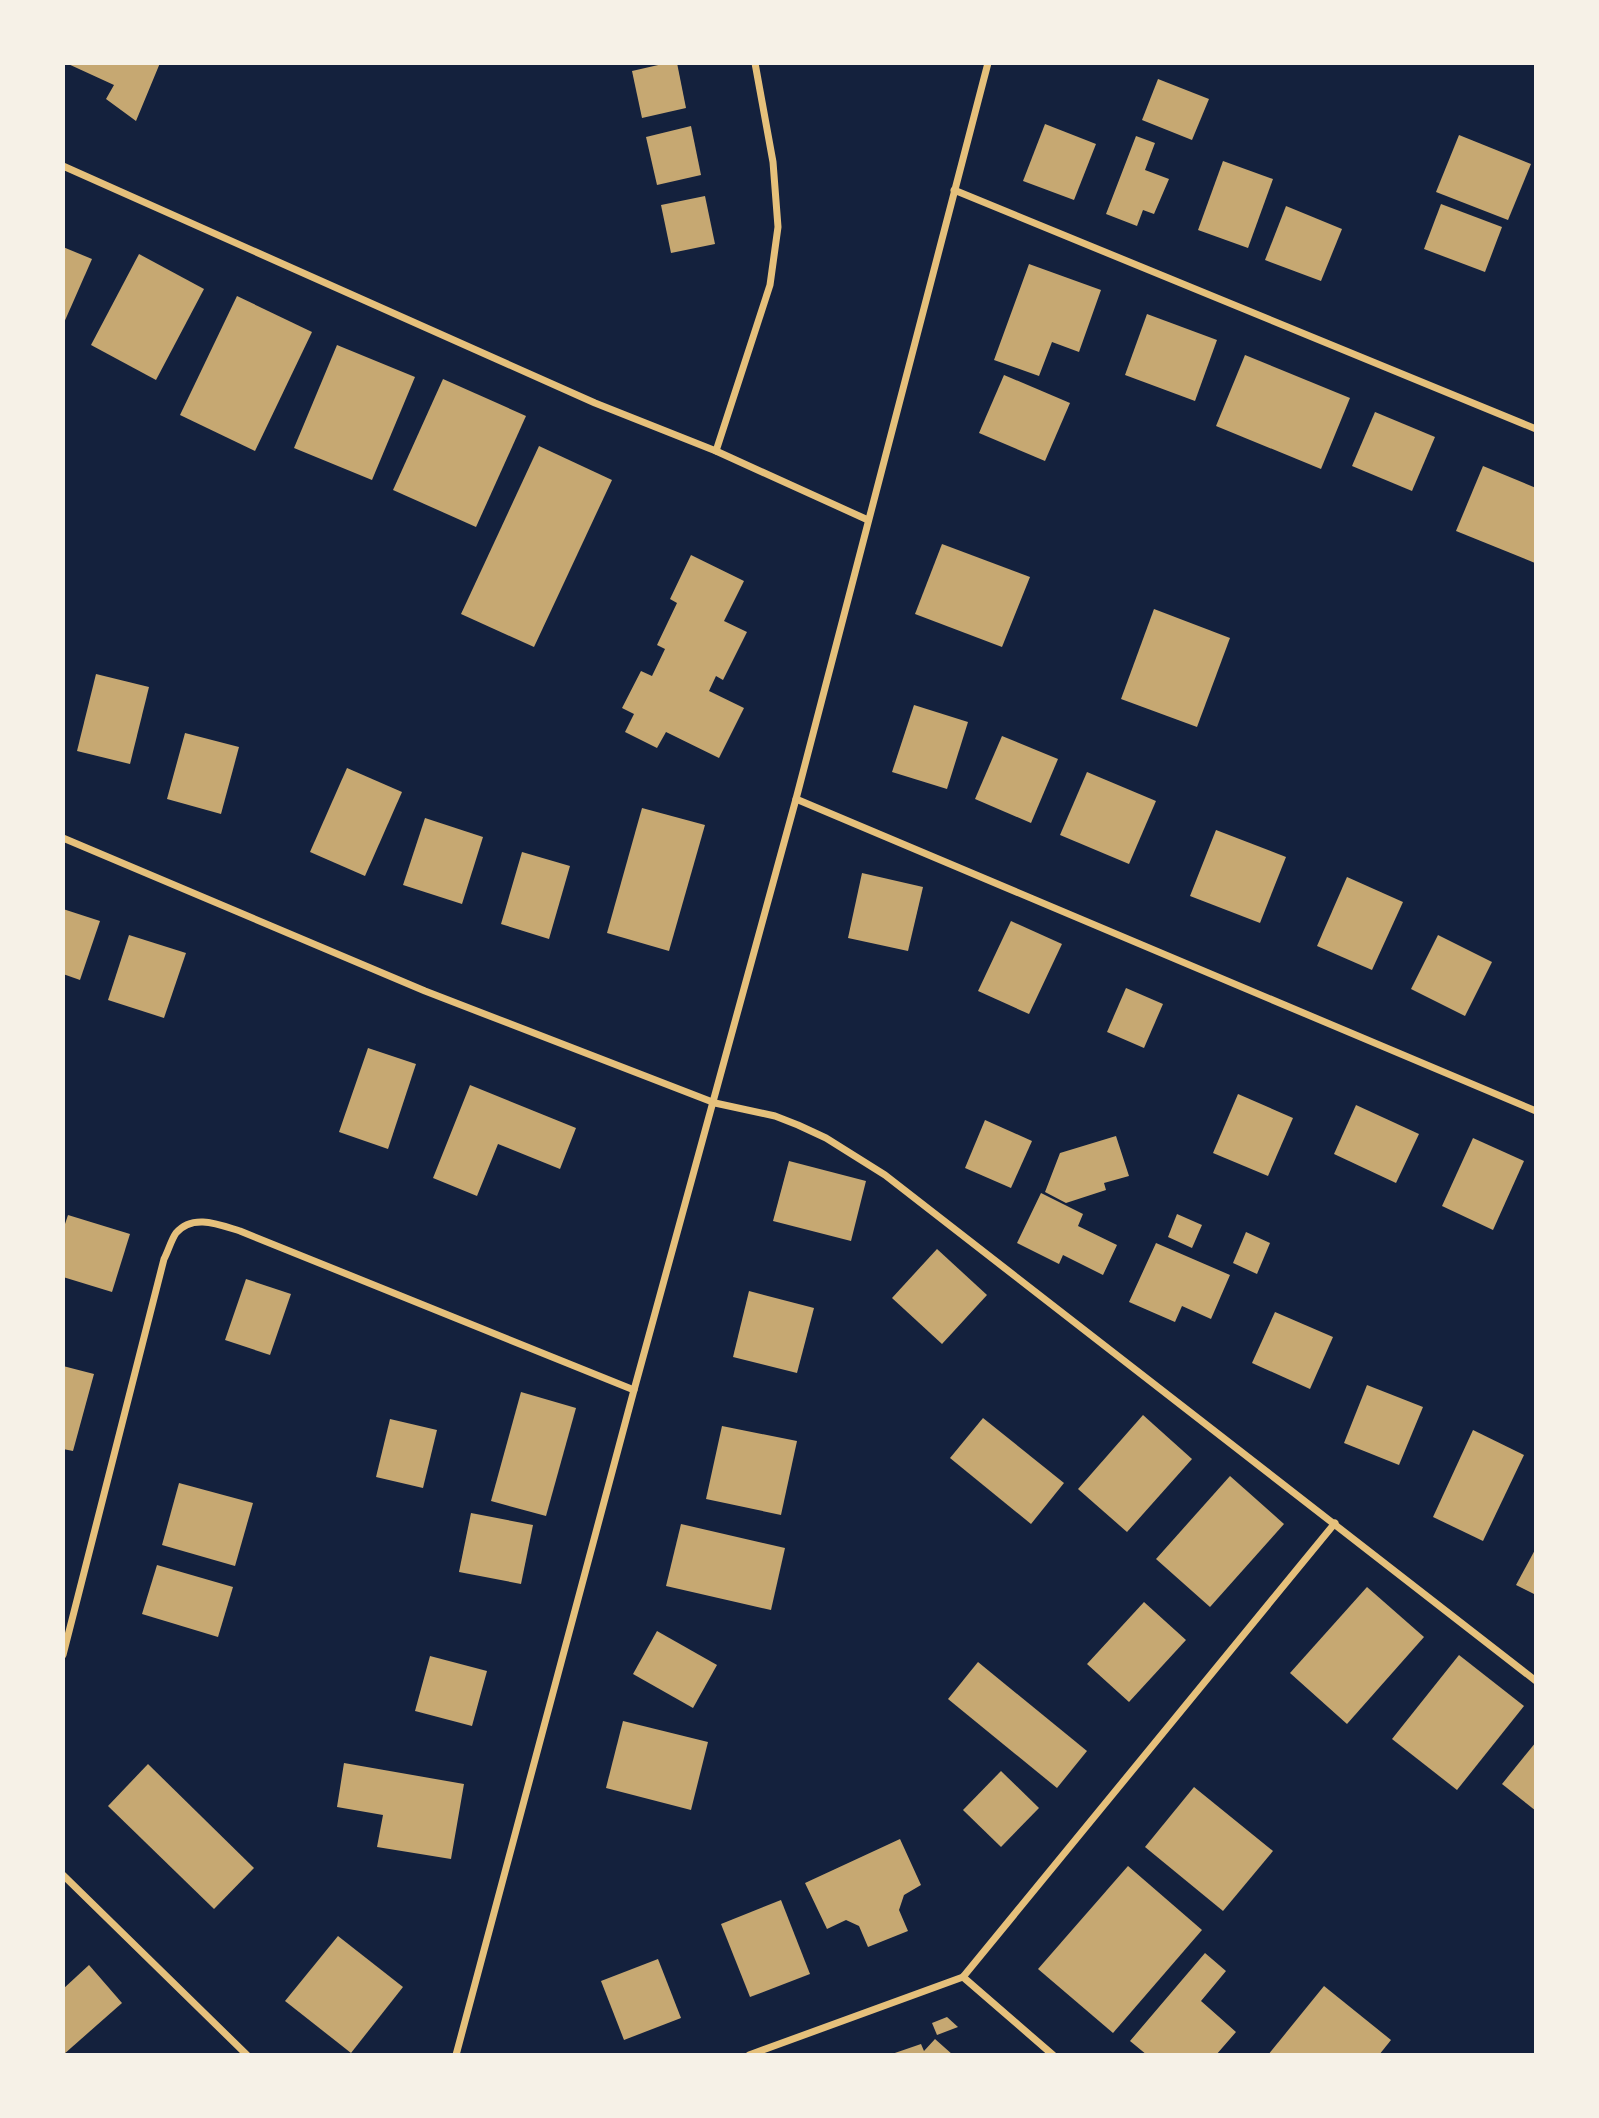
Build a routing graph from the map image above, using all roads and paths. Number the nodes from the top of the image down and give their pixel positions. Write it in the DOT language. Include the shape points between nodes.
graph roads {
  1 [pos="755,63"];
  2 [pos="988,63"];
  3 [pos="63,166"];
  4 [pos="954,190"];
  5 [pos="1536,429"];
  6 [pos="716,451"];
  7 [pos="868,520"];
  8 [pos="796,799"];
  9 [pos="63,838"];
  10 [pos="715,1103"];
  11 [pos="1536,1111"];
  12 [pos="634,1390"];
  13 [pos="1335,1523"];
  14 [pos="63,1655"];
  15 [pos="1536,1681"];
  16 [pos="63,1875"];
  17 [pos="964,1977"];
  18 [pos="247,2055"];
  19 [pos="456,2055"];
  20 [pos="749,2055"];
  21 [pos="1053,2055"];
  1 -- 6 [label="street" via="773,162 778,227 770,285"];
  2 -- 4 [label="street"];
  3 -- 6 [label="street" via="595,403"];
  4 -- 5 [label="street"];
  4 -- 7 [label="street"];
  6 -- 7 [label="street"];
  7 -- 8 [label="street"];
  8 -- 10 [label="street"];
  8 -- 11 [label="street"];
  9 -- 10 [label="street" via="425,991"];
  10 -- 12 [label="street"];
  10 -- 13 [label="street" via="799,1125 886,1175"];
  12 -- 14 [label="street" via="240,1231 208,1221 189,1224 176,1233 164,1259"];
  12 -- 19 [label="street"];
  13 -- 15 [label="street"];
  13 -- 17 [label="street"];
  16 -- 18 [label="street"];
  17 -- 20 [label="street"];
  17 -- 21 [label="street"];
}
